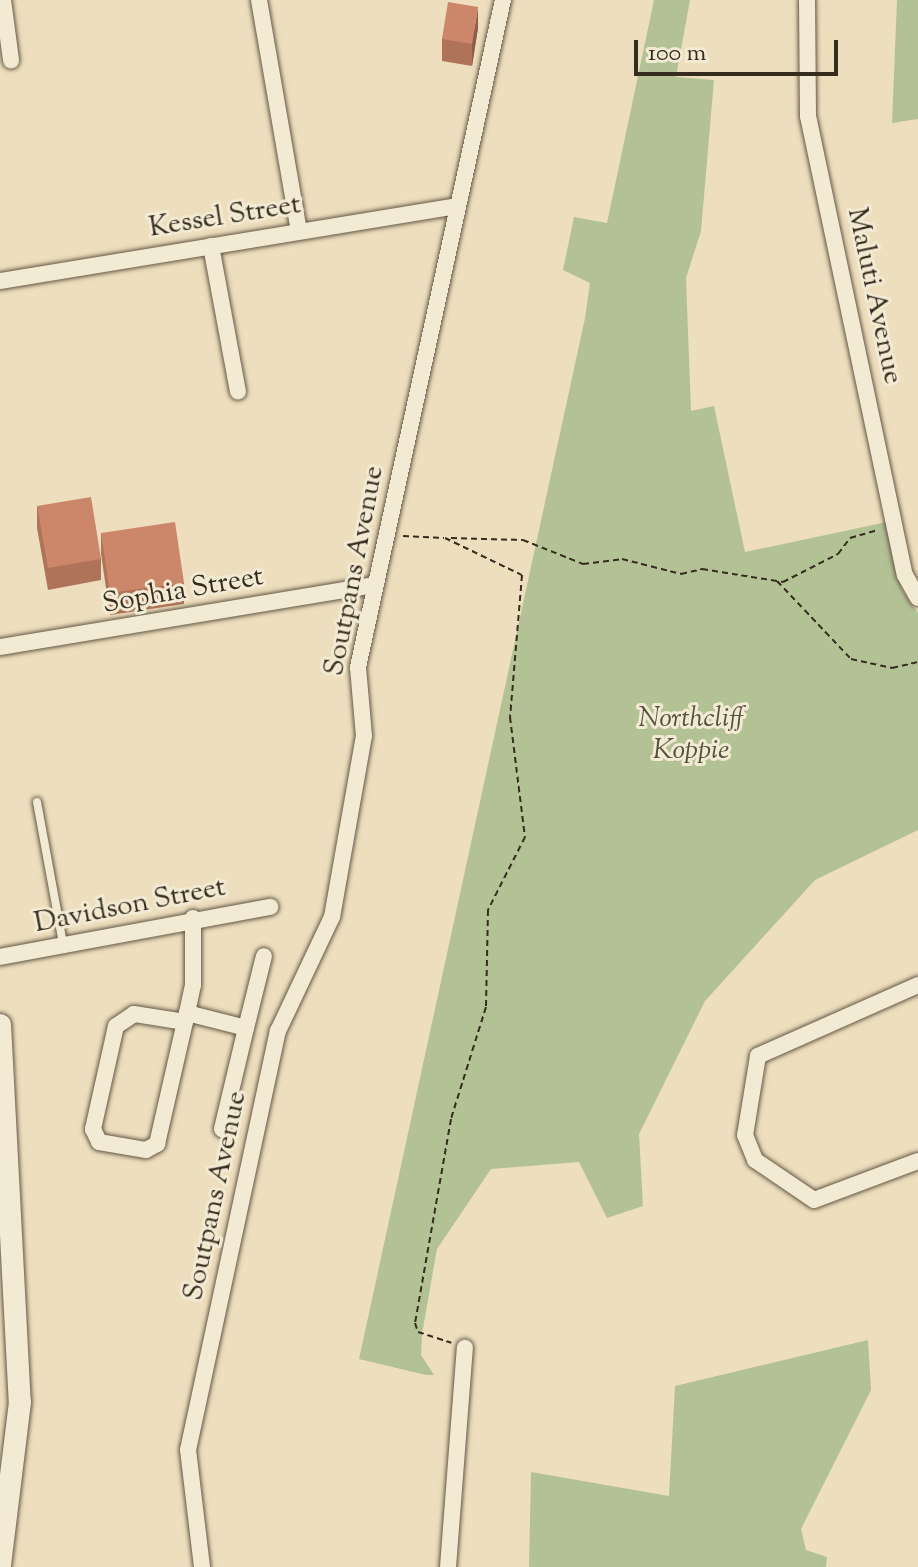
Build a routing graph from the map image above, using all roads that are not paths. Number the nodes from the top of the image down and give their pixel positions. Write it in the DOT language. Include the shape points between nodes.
graph roads {
  1 [pos="3,0"];
  2 [pos="259,0"];
  3 [pos="503,0"];
  4 [pos="807,0"];
  5 [pos="11,60"];
  6 [pos="458,206"];
  7 [pos="299,231"];
  8 [pos="211,246"];
  9 [pos="0,281"];
  10 [pos="238,392"];
  11 [pos="375,585"];
  12 [pos="918,598"];
  13 [pos="0,647"];
  14 [pos="37,802"];
  15 [pos="270,907"];
  16 [pos="193,918"];
  17 [pos="63,944"];
  18 [pos="264,956"];
  19 [pos="0,957"];
  20 [pos="918,985"];
  21 [pos="186,1017"];
  22 [pos="0,1025"];
  23 [pos="246,1028"];
  24 [pos="222,1129"];
  25 [pos="918,1161"];
  26 [pos="465,1348"];
  27 [pos="0,1566"];
  28 [pos="202,1567"];
  29 [pos="448,1567"];
  1 -- 5 [label="street"];
  2 -- 7 [label="street"];
  3 -- 6 [label="street, Soutpans Avenue"];
  4 -- 12 [label="street, Maluti Avenue" via="805,96 895,527"];
  6 -- 7 [label="street, Kessel Street"];
  6 -- 11 [label="street, Soutpans Avenue"];
  7 -- 8 [label="street, Kessel Street"];
  8 -- 9 [label="street, Kessel Street"];
  8 -- 10 [label="street"];
  11 -- 13 [label="street, Sophia Street"];
  11 -- 28 [label="street, Soutpans Avenue" via="358,667 364,736 338,892 328,930 278,1031 188,1450"];
  14 -- 17 [label="lane"];
  15 -- 16 [label="street, Davidson Street"];
  16 -- 17 [label="street, Davidson Street"];
  16 -- 21 [label="street"];
  17 -- 19 [label="street, Davidson Street"];
  18 -- 23 [label="street"];
  20 -- 25 [label="street" via="754,1059 745,1135 764,1166 814,1200"];
  21 -- 21 [label="street" via="155,1148 99,1142 93,1129 116,1026 134,1014"];
  21 -- 23 [label="street"];
  22 -- 27 [label="main road" via="20,1402"];
  23 -- 24 [label="street"];
  26 -- 29 [label="street"];
}
